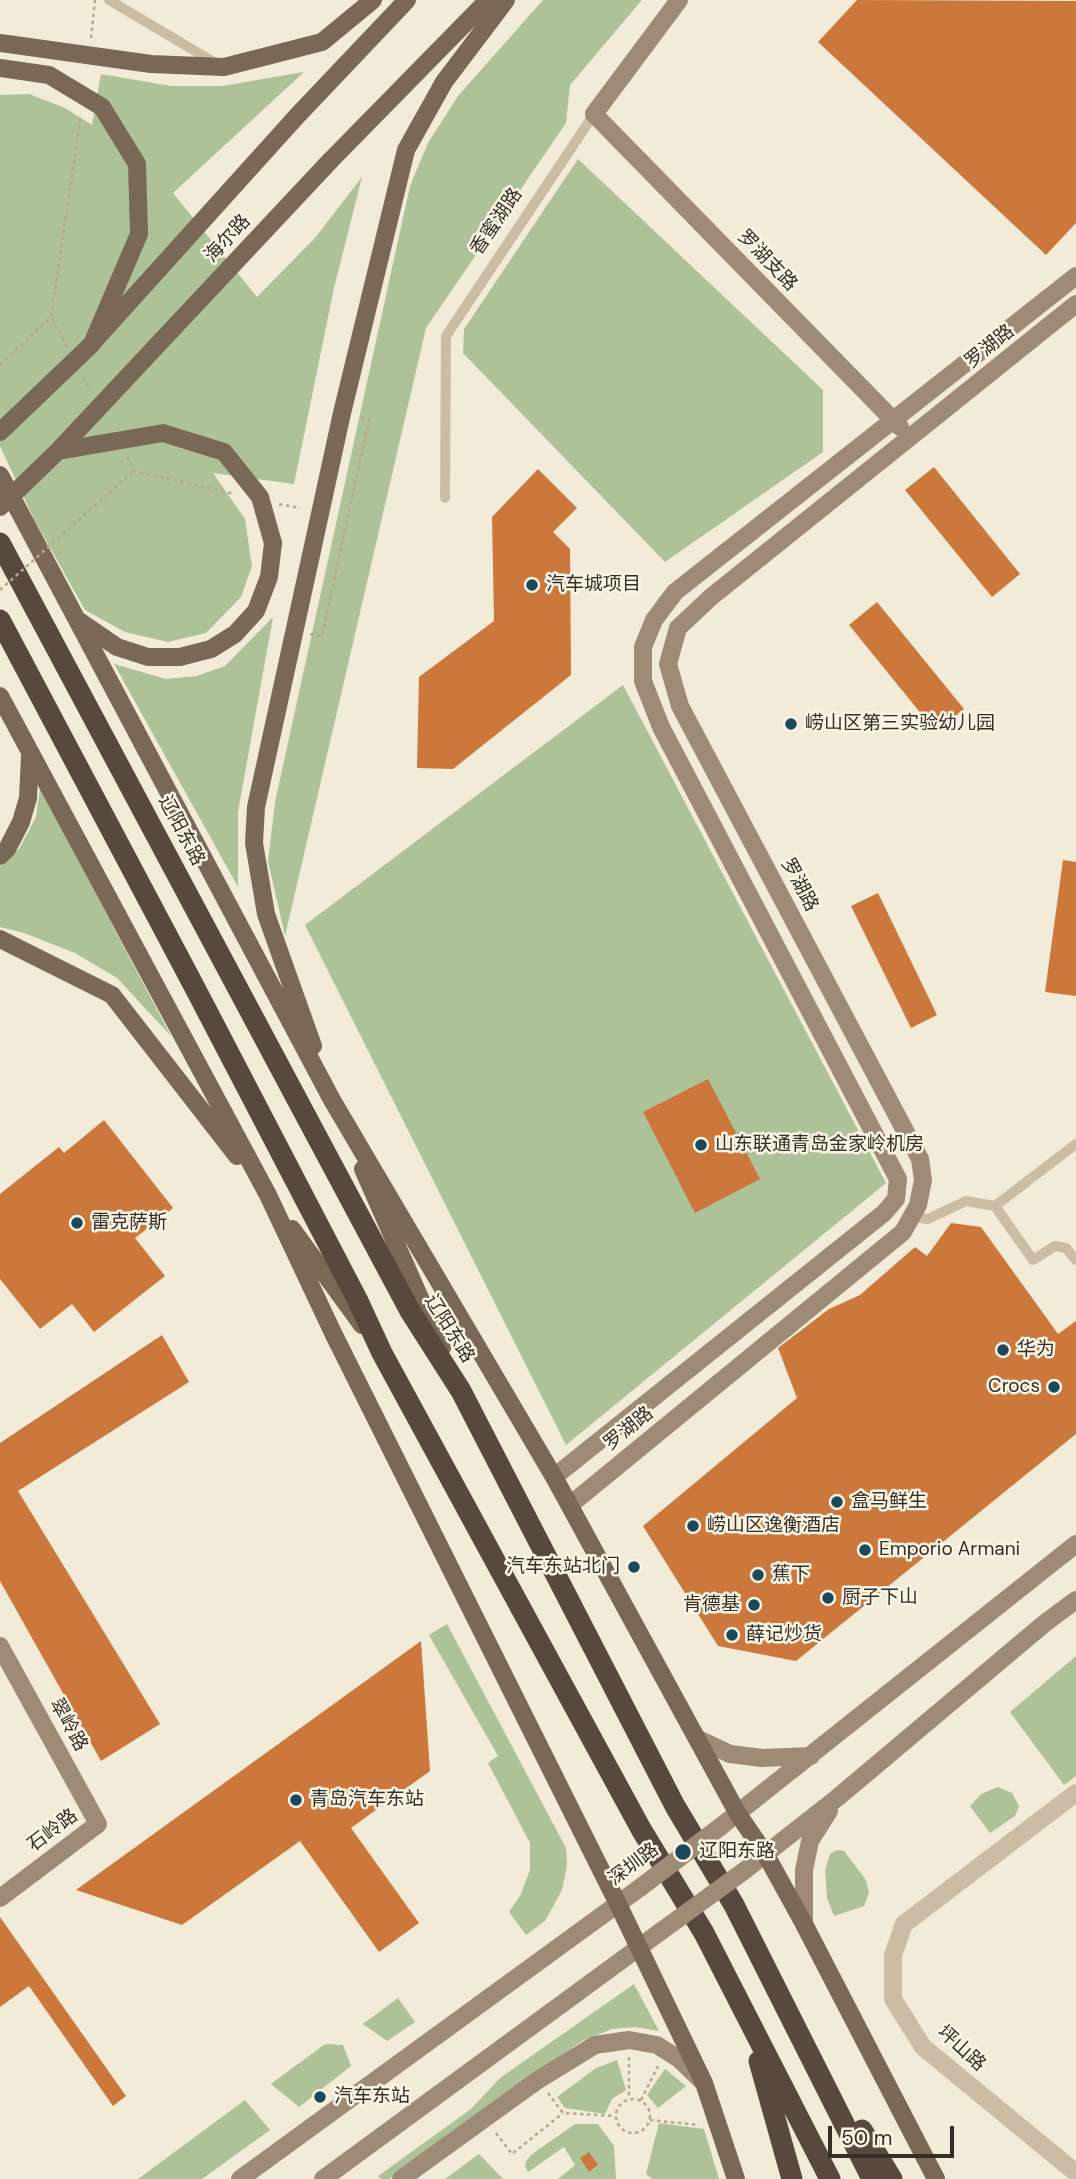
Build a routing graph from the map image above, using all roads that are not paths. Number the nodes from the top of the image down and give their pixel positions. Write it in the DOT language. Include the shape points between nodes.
graph roads {
  1 [pos="109,0"];
  2 [pos="373,0"];
  3 [pos="407,0"];
  4 [pos="488,0"];
  5 [pos="506,0"];
  6 [pos="679,0"];
  7 [pos="0,43"];
  8 [pos="224,67"];
  9 [pos="0,68"];
  10 [pos="594,114"];
  11 [pos="1076,276"];
  12 [pos="1076,304"];
  13 [pos="92,344"];
  14 [pos="894,420"];
  15 [pos="0,432"];
  16 [pos="909,438"];
  17 [pos="58,451"];
  18 [pos="0,475"];
  19 [pos="445,499"];
  20 [pos="0,507"];
  21 [pos="0,543"];
  22 [pos="0,620"];
  23 [pos="78,620"];
  24 [pos="0,696"];
  25 [pos="30,752"];
  26 [pos="0,856"];
  27 [pos="0,940"];
  28 [pos="332,1100"];
  29 [pos="1076,1144"];
  30 [pos="268,1195"];
  31 [pos="995,1206"];
  32 [pos="913,1217"];
  33 [pos="1076,1261"];
  34 [pos="382,1353"];
  35 [pos="461,1391"];
  36 [pos="554,1477"];
  37 [pos="570,1505"];
  38 [pos="1076,1544"];
  39 [pos="1076,1600"];
  40 [pos="0,1646"];
  41 [pos="698,1739"];
  42 [pos="811,1756"];
  43 [pos="1076,1793"];
  44 [pos="837,1798"];
  45 [pos="737,1814"];
  46 [pos="99,1824"];
  47 [pos="766,1856"];
  48 [pos="0,1898"];
  49 [pos="618,1904"];
  50 [pos="804,1924"];
  51 [pos="640,1948"];
  52 [pos="793,2020"];
  53 [pos="750,2025"];
  54 [pos="705,2083"];
  55 [pos="1076,2173"];
  56 [pos="934,2176"];
  57 [pos="240,2179"];
  58 [pos="323,2179"];
  59 [pos="401,2179"];
  60 [pos="736,2179"];
  61 [pos="792,2179"];
  62 [pos="830,2179"];
  63 [pos="872,2179"];
  64 [pos="892,2179"];
  1 -- 8 [label="lane"];
  2 -- 8 [label="main road" via="322,42"];
  3 -- 13 [label="main road, 海尔路"];
  4 -- 17 [label="main road, 海尔路, bridge"];
  5 -- 28 [label="main road" via="444,82 407,150 342,413 256,807 254,843 266,914"];
  6 -- 10 [label="street, 香蜜湖路"];
  7 -- 8 [label="main road" via="151,64"];
  9 -- 13 [label="main road, bridge" via="49,75 102,107 137,164 139,234"];
  10 -- 14 [label="street, 罗湖支路"];
  10 -- 19 [label="lane, 香蜜湖路" via="446,336"];
  11 -- 14 [label="street"];
  12 -- 16 [label="street, 罗湖路"];
  13 -- 15 [label="main road, 海尔路, bridge"];
  14 -- 16 [label="street, 罗湖支路"];
  14 -- 36 [label="street" via="675,592 654,620 643,647 643,681 661,727 898,1179 896,1199"];
  16 -- 32 [label="street, 罗湖路" via="711,597 678,628 668,664 680,706 920,1159 923,1180"];
  17 -- 20 [label="main road, 海尔路, bridge"];
  17 -- 23 [label="main road, bridge" via="163,433 224,452 260,497 273,543 269,577 256,611 235,634 211,649 180,657 148,657 117,647"];
  18 -- 23 [label="main road, 辽阳东路"];
  21 -- 35 [label="highway, 辽阳东路" via="410,1311"];
  22 -- 34 [label="highway" via="358,1299"];
  23 -- 28 [label="main road, 辽阳东路"];
  24 -- 25 [label="main road"];
  25 -- 26 [label="main road" via="22,822"];
  25 -- 30 [label="main road"];
  27 -- 30 [label="main road" via="112,995"];
  28 -- 35 [label="main road"];
  28 -- 36 [label="main road, 辽阳东路"];
  29 -- 31 [label="lane"];
  30 -- 34 [label="main road"];
  30 -- 49 [label="main road"];
  31 -- 32 [label="lane" via="966,1201 928,1219"];
  31 -- 33 [label="lane" via="1033,1260 1055,1246 1066,1248"];
  32 -- 37 [label="street, 罗湖路" via="903,1232"];
  34 -- 53 [label="highway" via="641,1829 704,1933"];
  35 -- 52 [label="highway, 辽阳东路" via="675,1806 734,1905"];
  36 -- 37 [label="main road, 辽阳东路"];
  37 -- 41 [label="main road, 辽阳东路"];
  38 -- 42 [label="street, 深圳路"];
  39 -- 44 [label="street"];
  40 -- 46 [label="street, 翠岭路"];
  41 -- 42 [label="street" via="730,1754"];
  41 -- 45 [label="main road, 辽阳东路"];
  42 -- 45 [label="street, 深圳路"];
  43 -- 55 [label="street, 坪山路" via="904,1924 893,1955 893,1999 923,2047"];
  44 -- 47 [label="street"];
  44 -- 50 [label="street" via="810,1841 804,1870"];
  45 -- 47 [label="main road, 辽阳东路"];
  45 -- 49 [label="street, 深圳路, bridge"];
  46 -- 48 [label="street, 石岭路"];
  47 -- 50 [label="main road, 辽阳东路"];
  47 -- 51 [label="street, bridge"];
  49 -- 51 [label="main road"];
  49 -- 57 [label="street, 深圳路"];
  50 -- 56 [label="main road, 辽阳东路"];
  51 -- 54 [label="main road"];
  51 -- 58 [label="street"];
  52 -- 63 [label="highway, 辽阳东路"];
  52 -- 64 [label="highway"];
  53 -- 61 [label="highway"];
  53 -- 62 [label="highway"];
  54 -- 59 [label="street" via="657,2045 629,2040 595,2045 538,2080"];
  54 -- 60 [label="main road"];
}
